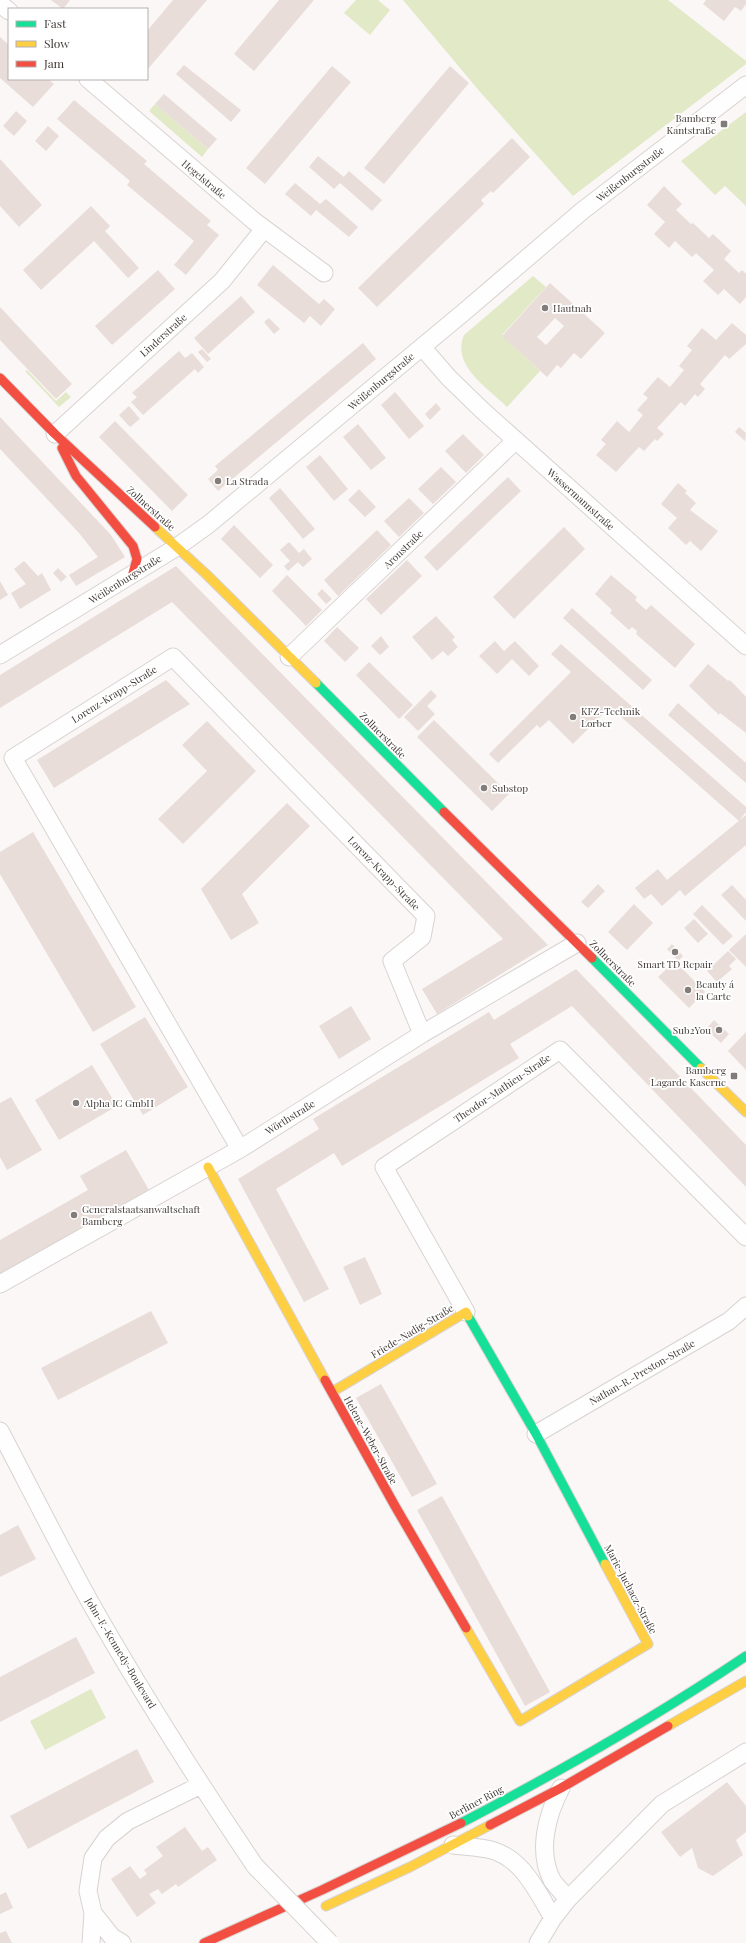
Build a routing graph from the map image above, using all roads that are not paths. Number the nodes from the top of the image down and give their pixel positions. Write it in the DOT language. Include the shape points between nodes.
graph roads {
  1 [pos="0,4"];
  2 [pos="8,10"];
  3 [pos="89,80"];
  4 [pos="746,85"];
  5 [pos="264,229"];
  6 [pos="324,273"];
  7 [pos="422,347"];
  8 [pos="0,378"];
  9 [pos="55,434"];
  10 [pos="516,440"];
  11 [pos="177,547"];
  12 [pos="133,573"];
  13 [pos="746,646"];
  14 [pos="0,655"];
  15 [pos="289,657"];
  16 [pos="577,943"];
  17 [pos="422,1034"];
  18 [pos="746,1112"];
  19 [pos="240,1149"];
  20 [pos="208,1168"];
  21 [pos="746,1237"];
  22 [pos="0,1284"];
  23 [pos="746,1306"];
  24 [pos="466,1312"];
  25 [pos="332,1392"];
  26 [pos="0,1431"];
  27 [pos="536,1434"];
  28 [pos="746,1656"];
  29 [pos="746,1681"];
  30 [pos="520,1721"];
  31 [pos="746,1752"];
  32 [pos="201,1785"];
  33 [pos="561,1788"];
  34 [pos="453,1845"];
  35 [pos="568,1899"];
  36 [pos="93,1913"];
  37 [pos="553,1918"];
  38 [pos="296,1920"];
  39 [pos="91,1943"];
  40 [pos="122,1943"];
  41 [pos="204,1943"];
  42 [pos="330,1943"];
  43 [pos="538,1943"];
  1 -- 2 [label="street"];
  3 -- 5 [label="street, Hegelstraße"];
  4 -- 7 [label="street, Weißenburgstraße" via="582,211"];
  5 -- 6 [label="street, Hegelstraße"];
  5 -- 9 [label="street, Linderstraße" via="222,281"];
  7 -- 10 [label="street, Wassermannstraße" via="449,378"];
  7 -- 11 [label="street, Weißenburgstraße" via="209,524"];
  8 -- 9 [label="street, Zollnerstraße"];
  9 -- 11 [label="street, Zollnerstraße"];
  9 -- 12 [label="street" via="76,476 134,546 137,559"];
  10 -- 13 [label="street, Wassermannstraße"];
  10 -- 15 [label="street, Aronstraße"];
  11 -- 12 [label="street, Weißenburgstraße"];
  11 -- 15 [label="street, Zollnerstraße"];
  12 -- 14 [label="street, Weißenburgstraße"];
  15 -- 16 [label="street, Zollnerstraße"];
  16 -- 17 [label="street, Wörthstraße"];
  16 -- 18 [label="street, Zollnerstraße"];
  17 -- 19 [label="street, Wörthstraße"];
  17 -- 19 [label="street, Lorenz-Krapp-Straße" via="392,961 422,937 426,916 174,657 14,758"];
  19 -- 20 [label="street, Wörthstraße"];
  20 -- 22 [label="street, Wörthstraße"];
  20 -- 25 [label="street, Helene-Weber-Straße"];
  21 -- 24 [label="street, Theodor-Mathieu-Straße" via="560,1050 384,1167"];
  23 -- 27 [label="street, Nathan-R.-Preston-Straße" via="729,1321"];
  24 -- 25 [label="street, Friede-Nadig-Straße"];
  24 -- 27 [label="street, Friede-Nadig-Straße"];
  25 -- 30 [label="street, Helene-Weber-Straße"];
  26 -- 32 [label="street, John-F.-Kennedy-Boulevard" via="91,1603"];
  27 -- 30 [label="street, Marie-Juchacz-Straße" via="648,1644"];
  28 -- 41 [label="street, Berliner Ring" via="667,1708 579,1760 488,1809 316,1894"];
  29 -- 33 [label="street"];
  31 -- 35 [label="street" via="662,1804"];
  32 -- 36 [label="street" via="128,1821 107,1838 93,1858 88,1891"];
  32 -- 42 [label="street, John-F.-Kennedy-Boulevard, bridge" via="255,1866"];
  33 -- 34 [label="street"];
  33 -- 35 [label="street" via="550,1815 544,1844 546,1862 553,1880"];
  34 -- 37 [label="street" via="488,1849 510,1858 525,1872"];
  34 -- 38 [label="street"];
  35 -- 37 [label="street"];
  36 -- 39 [label="street"];
  36 -- 40 [label="street" via="112,1937"];
  37 -- 43 [label="street"];
}
